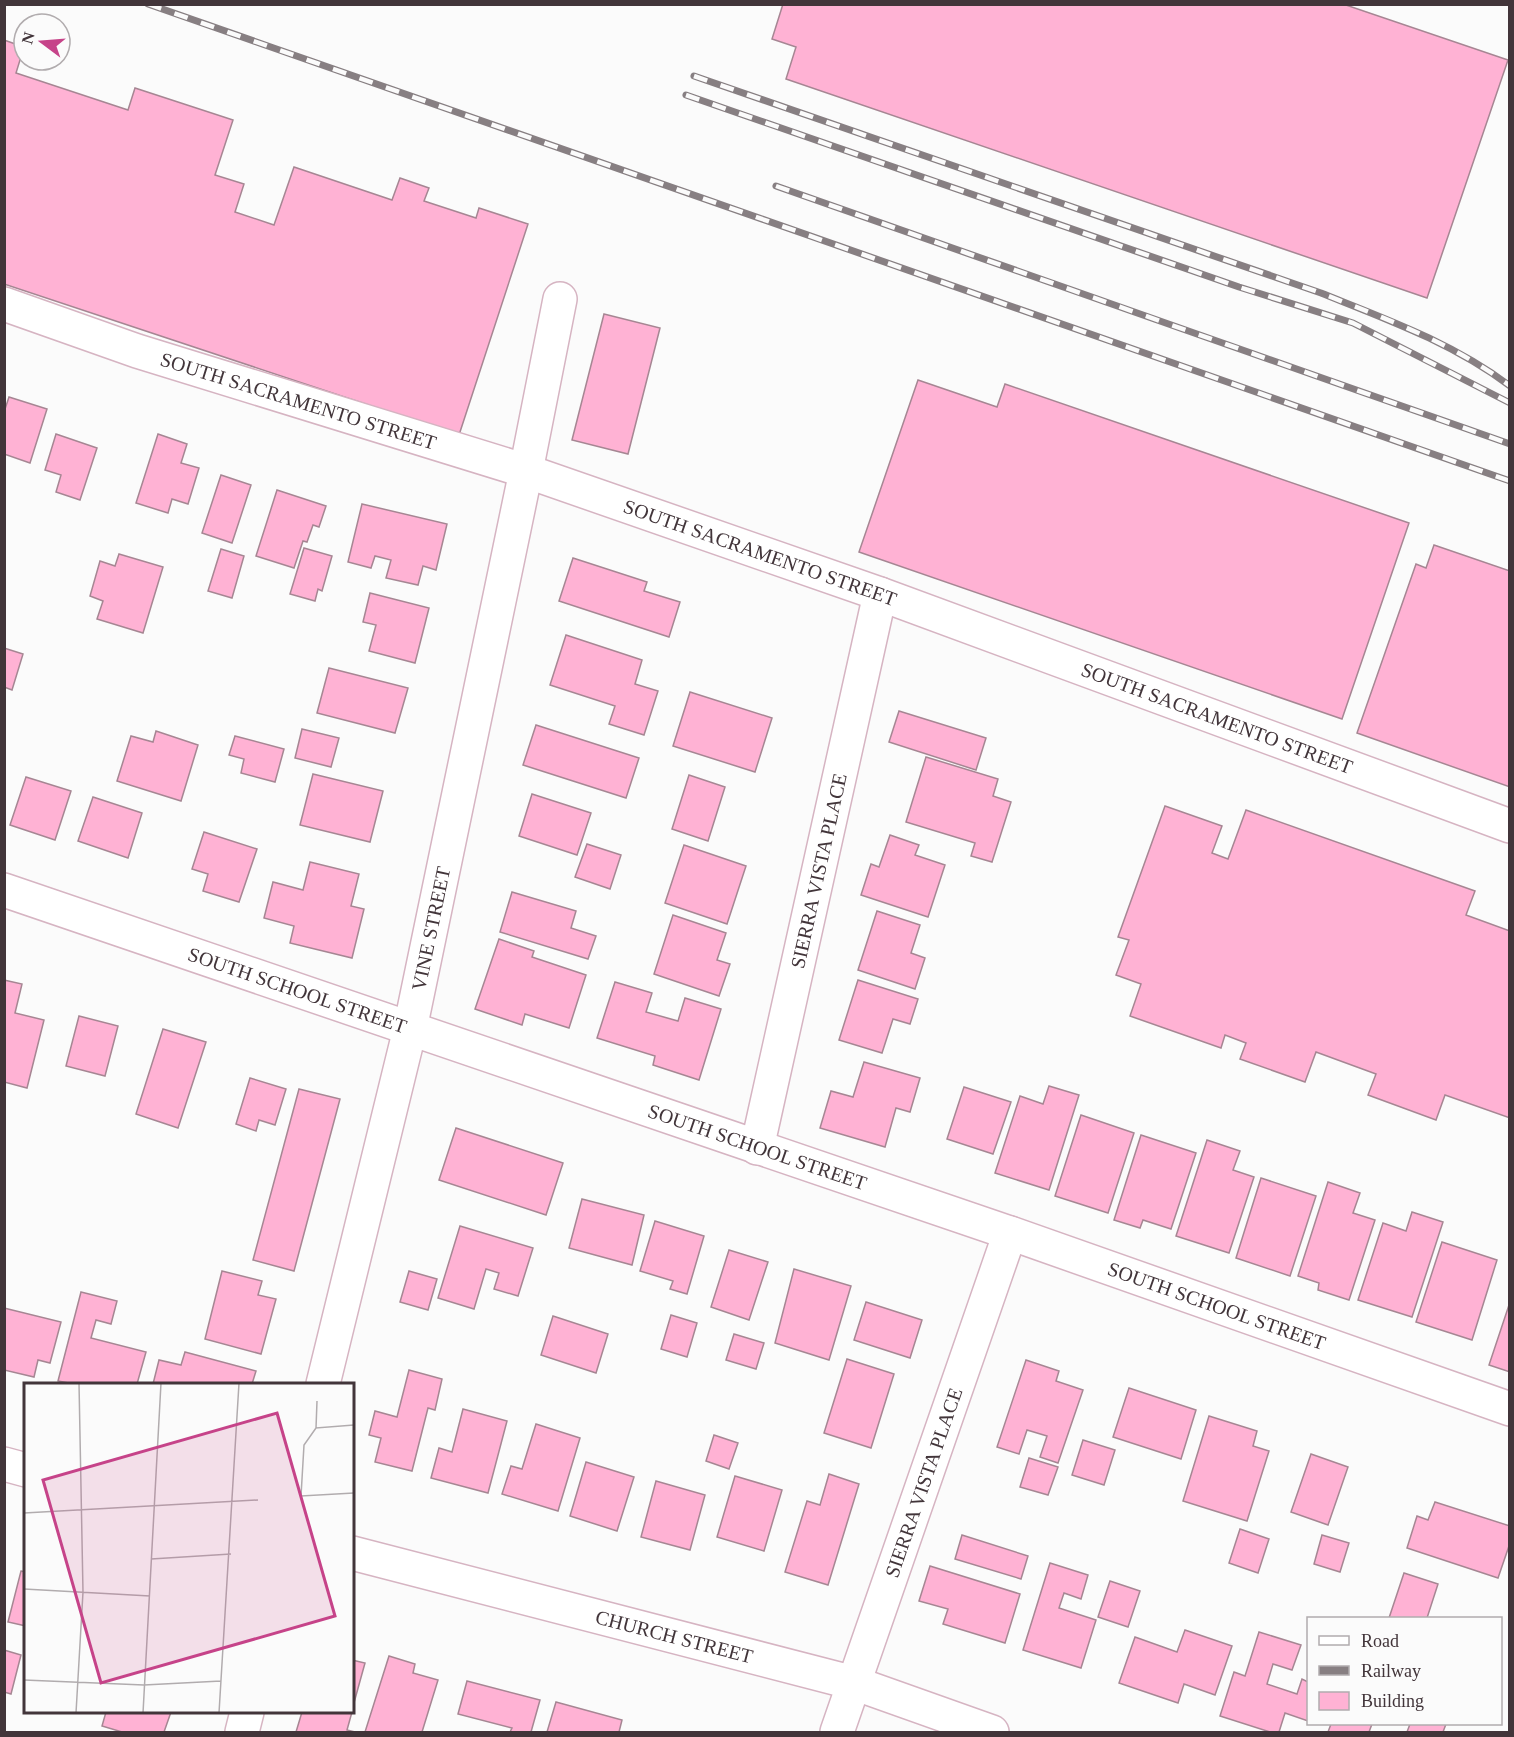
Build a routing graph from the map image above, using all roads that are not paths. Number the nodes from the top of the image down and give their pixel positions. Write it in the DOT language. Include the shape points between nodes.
graph roads {
  1 [pos="561,298"];
  2 [pos="4,304"];
  3 [pos="526,471"];
  4 [pos="880,594"];
  5 [pos="1509,826"];
  6 [pos="4,890"];
  7 [pos="411,1029"];
  8 [pos="757,1148"];
  9 [pos="1010,1233"];
  10 [pos="323,1383"];
  11 [pos="1509,1409"];
  12 [pos="4,1464"];
  13 [pos="24,1469"];
  14 [pos="354,1554"];
  15 [pos="854,1683"];
  16 [pos="247,1713"];
  17 [pos="242,1732"];
  18 [pos="837,1732"];
  19 [pos="992,1732"];
  1 -- 3 [label="street, VINE STREET"];
  2 -- 3 [label="street, SOUTH SACRAMENTO STREET" via="137,351"];
  3 -- 4 [label="street, SOUTH SACRAMENTO STREET"];
  3 -- 7 [label="street, VINE STREET"];
  4 -- 5 [label="street, SOUTH SACRAMENTO STREET"];
  4 -- 8 [label="street, SIERRA VISTA PLACE"];
  6 -- 7 [label="street, SOUTH SCHOOL STREET"];
  7 -- 8 [label="street, SOUTH SCHOOL STREET"];
  7 -- 10 [label="street, VINE STREET"];
  8 -- 9 [label="street, SOUTH SCHOOL STREET"];
  9 -- 11 [label="street, SOUTH SCHOOL STREET"];
  9 -- 15 [label="street, SIERRA VISTA PLACE"];
  12 -- 13 [label="street"];
  14 -- 15 [label="street, CHURCH STREET"];
  15 -- 18 [label="street, SIERRA VISTA PLACE"];
  15 -- 19 [label="street, CHURCH STREET"];
  16 -- 17 [label="street"];
}
